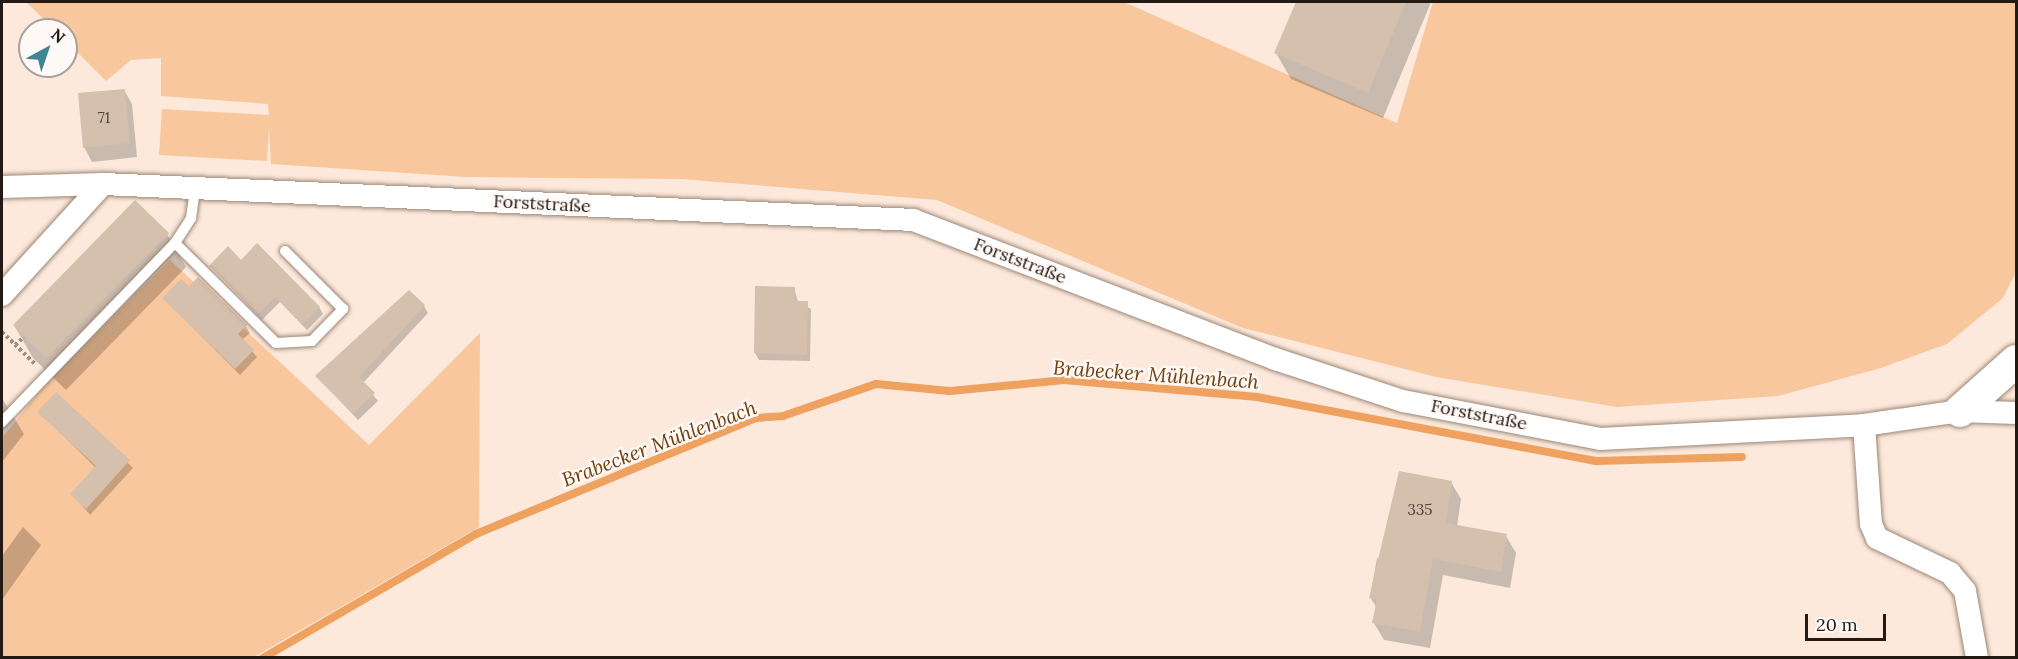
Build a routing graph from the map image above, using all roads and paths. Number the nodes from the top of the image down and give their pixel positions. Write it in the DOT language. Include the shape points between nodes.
graph roads {
  1 [pos="102,184"];
  2 [pos="2,187"];
  3 [pos="195,188"];
  4 [pos="175,243"];
  5 [pos="285,251"];
  6 [pos="2,295"];
  7 [pos="2,332"];
  8 [pos="24,337"];
  9 [pos="15,345"];
  10 [pos="2016,361"];
  11 [pos="45,373"];
  12 [pos="1960,411"];
  13 [pos="2016,413"];
  14 [pos="2,422"];
  15 [pos="1864,425"];
  16 [pos="1977,657"];
  1 -- 2 [label="street, Forststraße"];
  1 -- 3 [label="street, Forststraße"];
  1 -- 6 [label="street"];
  3 -- 4 [label="lane" via="191,218"];
  3 -- 15 [label="street, Forststraße" via="913,220 1275,359 1403,401 1600,439"];
  4 -- 5 [label="lane" via="276,343 312,341 343,309"];
  4 -- 11 [label="lane"];
  7 -- 9 [label="path"];
  8 -- 9 [label="path"];
  9 -- 11 [label="path"];
  10 -- 12 [label="main road"];
  11 -- 14 [label="lane"];
  12 -- 13 [label="street, Forststraße"];
  12 -- 15 [label="street, Forststraße"];
  15 -- 16 [label="street" via="1871,524 1877,538 1950,573 1965,591"];
}
